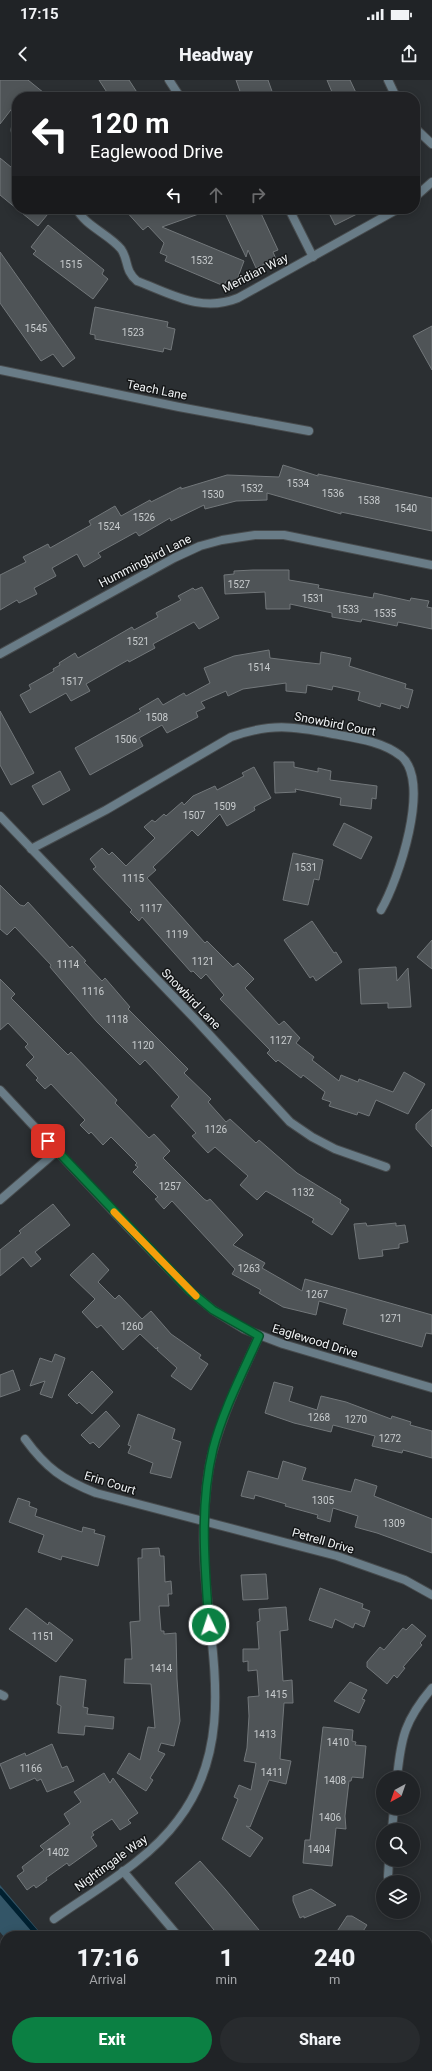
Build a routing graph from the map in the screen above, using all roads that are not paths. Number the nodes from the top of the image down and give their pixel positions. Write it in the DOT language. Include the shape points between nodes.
graph roads {
  1 [pos="169,80"];
  2 [pos="388,80"];
  3 [pos="177,92"];
  4 [pos="394,92"];
  5 [pos="420,133"];
  6 [pos="432,144"];
  7 [pos="432,182"];
  8 [pos="420,193"];
  9 [pos="81,214"];
  10 [pos="291,214"];
  11 [pos="389,214"];
  12 [pos="312,256"];
  13 [pos="0,370"];
  14 [pos="309,431"];
  15 [pos="432,565"];
  16 [pos="0,654"];
  17 [pos="0,816"];
  18 [pos="31,849"];
  19 [pos="381,910"];
  20 [pos="0,1090"];
  21 [pos="57,1151"];
  22 [pos="386,1167"];
  23 [pos="0,1200"];
  24 [pos="259,1336"];
  25 [pos="432,1388"];
  26 [pos="25,1439"];
  27 [pos="204,1521"];
  28 [pos="432,1595"];
  29 [pos="432,1688"];
  30 [pos="398,1771"];
  31 [pos="123,1871"];
  32 [pos="54,1919"];
  33 [pos="174,1931"];
  1 -- 3 [label="street"];
  2 -- 4 [label="street"];
  5 -- 6 [label="street"];
  7 -- 8 [label="street"];
  9 -- 12 [label="street, Meridian Way" via="121,249 127,268 137,281 197,304 227,303"];
  10 -- 12 [label="street"];
  11 -- 12 [label="street, Meridian Way"];
  13 -- 14 [label="street, Teach Lane"];
  15 -- 16 [label="street, Hummingbird Lane" via="295,536 255,535 222,540 200,546 174,558"];
  17 -- 18 [label="street, Snowbird Lane"];
  18 -- 19 [label="street, Snowbird Court" via="106,810 231,737 268,727 294,727 368,741 402,756 410,769 416,799 407,849 398,876"];
  18 -- 22 [label="street, Snowbird Lane" via="290,1122 335,1149"];
  20 -- 21 [label="street, Eaglewood Drive"];
  21 -- 23 [label="street"];
  21 -- 24 [label="street, Eaglewood Drive" via="190,1291 213,1310"];
  24 -- 25 [label="street, Eaglewood Drive"];
  24 -- 27 [label="street, Nightingale Way" via="222,1421 213,1449"];
  26 -- 27 [label="street, Erin Court" via="38,1457 72,1484 96,1493"];
  27 -- 28 [label="street, Petrell Drive" via="337,1556 404,1580"];
  27 -- 31 [label="street, Nightingale Way" via="203,1541 210,1639 216,1670 217,1702 209,1758 201,1783 178,1820 160,1841"];
  29 -- 30 [label="street" via="407,1725 401,1744"];
  31 -- 32 [label="street, Nightingale Way"];
  31 -- 33 [label="street"];
}
